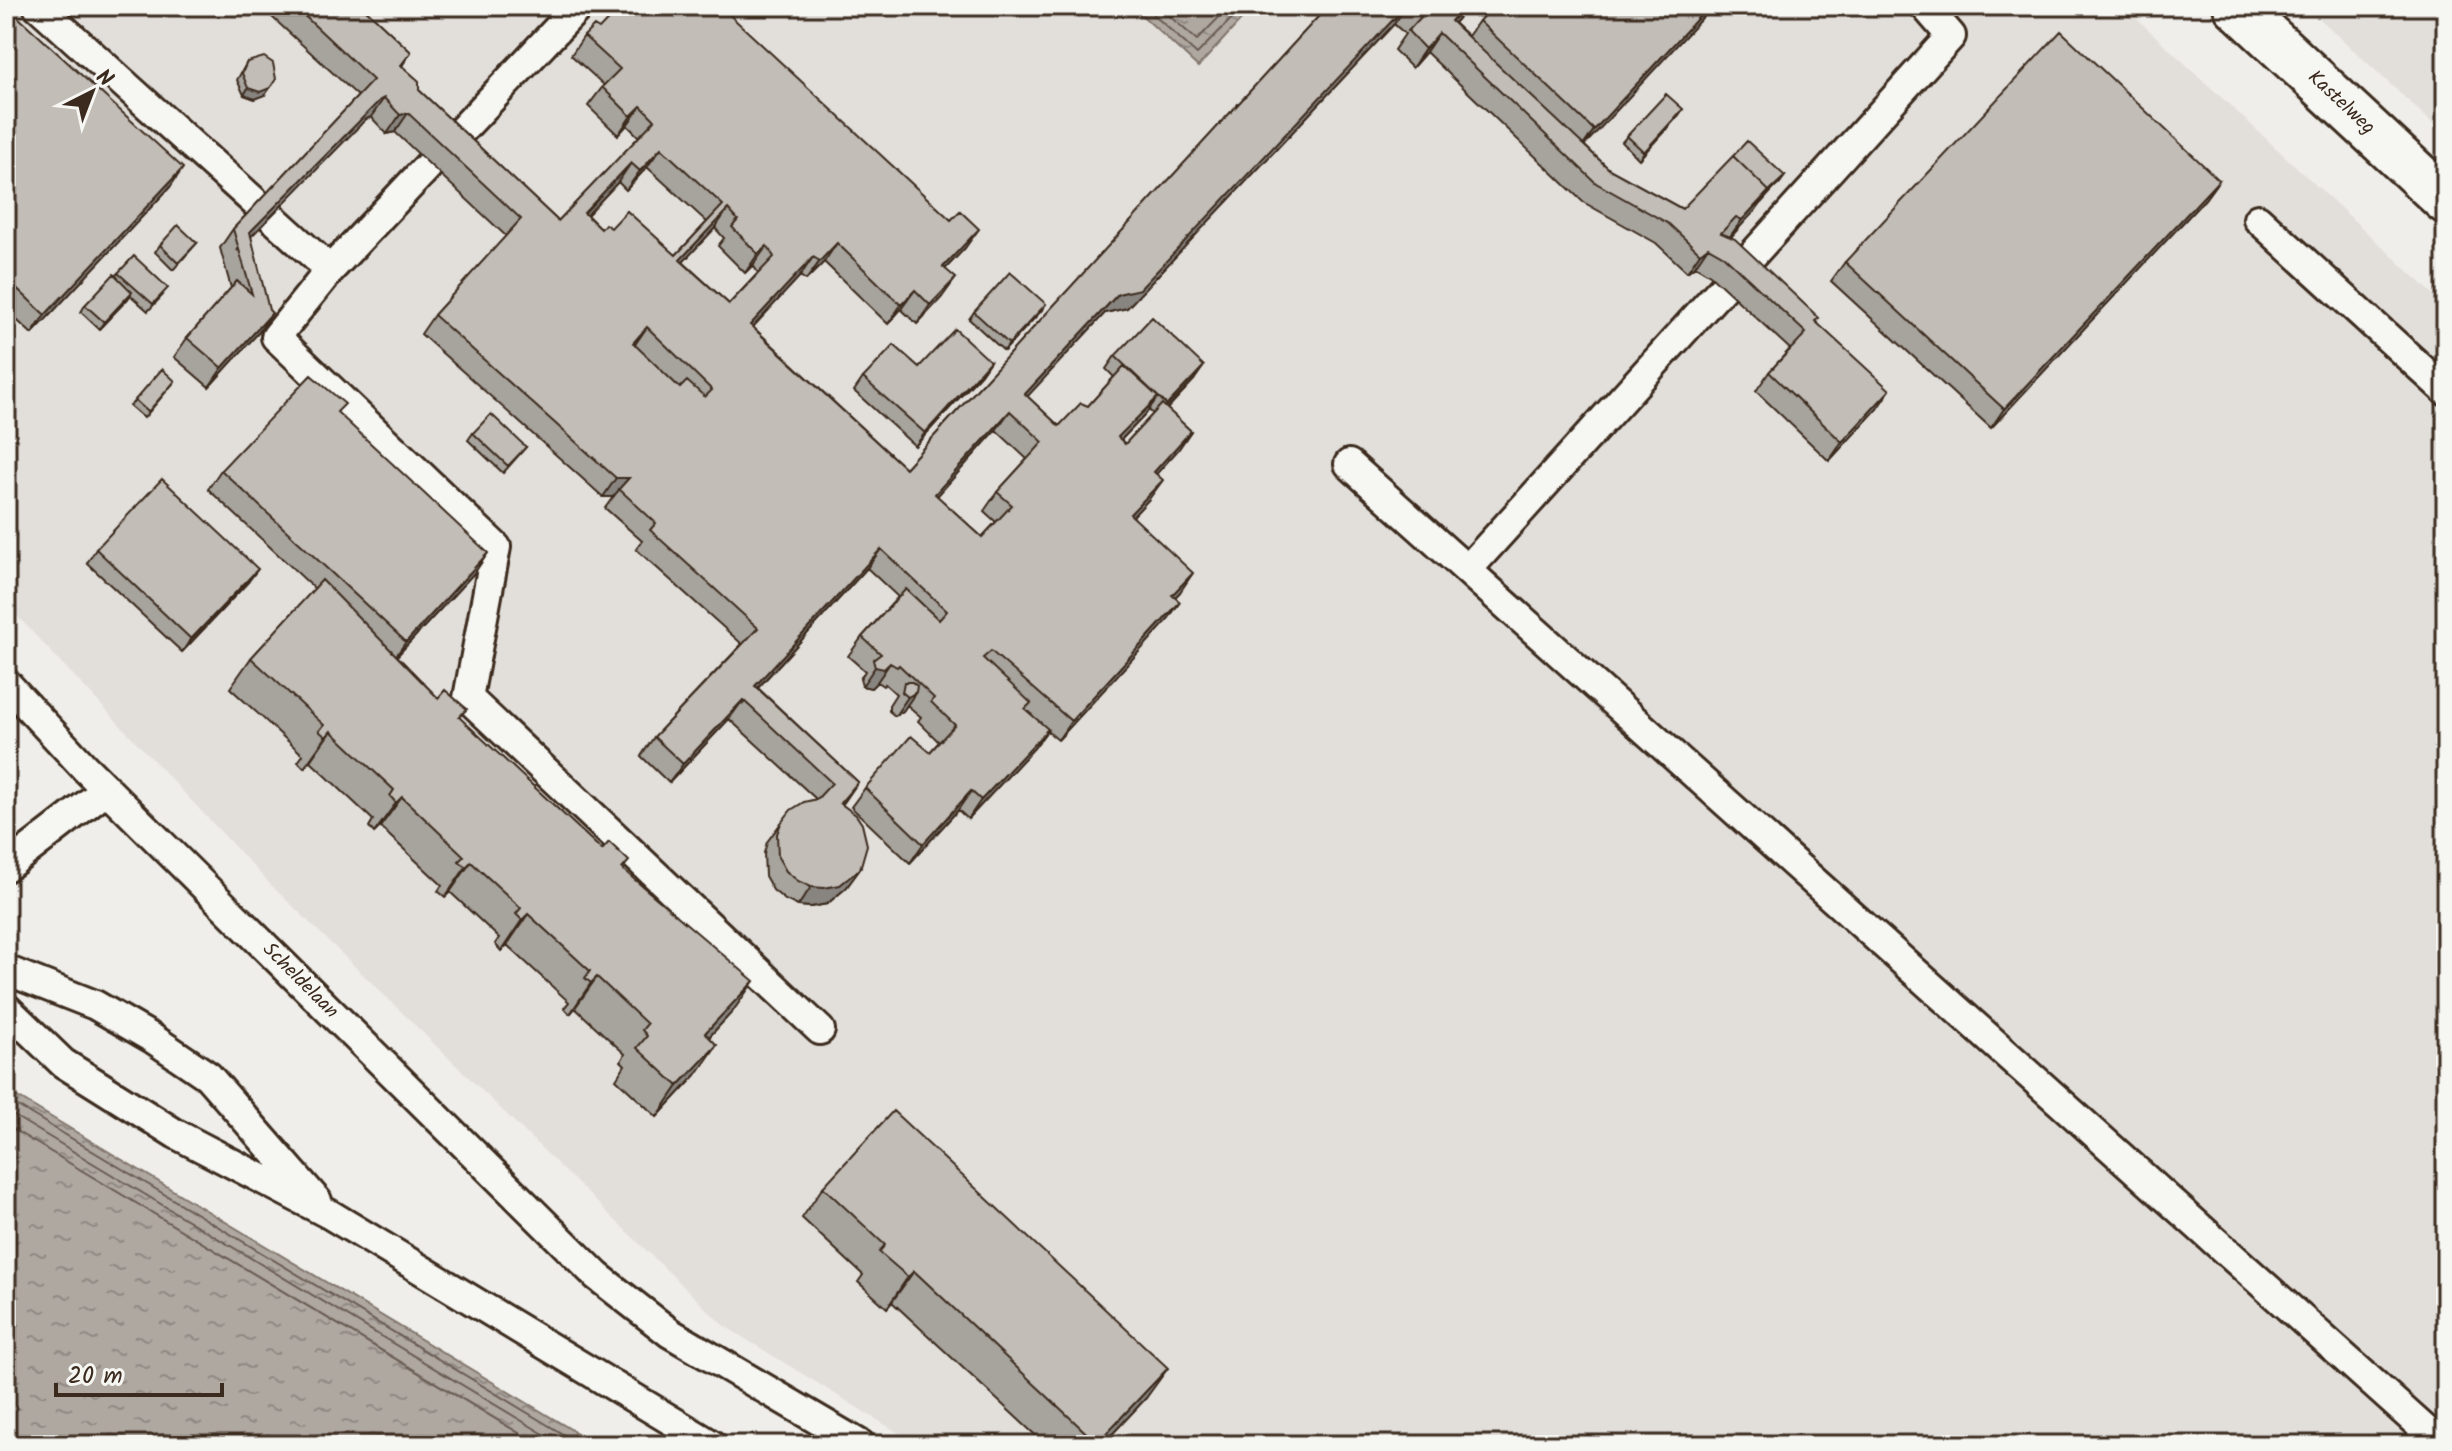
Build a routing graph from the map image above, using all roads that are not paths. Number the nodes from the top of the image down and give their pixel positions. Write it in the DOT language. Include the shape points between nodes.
graph roads {
  1 [pos="38,6"];
  2 [pos="579,6"];
  3 [pos="1925,6"];
  4 [pos="2236,6"];
  5 [pos="2446,201"];
  6 [pos="2258,219"];
  7 [pos="330,270"];
  8 [pos="2446,391"];
  9 [pos="1349,464"];
  10 [pos="1467,570"];
  11 [pos="6,683"];
  12 [pos="107,789"];
  13 [pos="6,867"];
  14 [pos="6,970"];
  15 [pos="6,1008"];
  16 [pos="820,1030"];
  17 [pos="329,1214"];
  18 [pos="712,1445"];
  19 [pos="861,1445"];
  20 [pos="2442,1445"];
  1 -- 7 [label="lane"];
  2 -- 7 [label="lane"];
  3 -- 10 [label="lane" via="1951,36"];
  4 -- 5 [label="main road, Kastelweg"];
  6 -- 8 [label="lane"];
  7 -- 16 [label="lane" via="276,337 496,547 468,698"];
  9 -- 10 [label="lane"];
  10 -- 20 [label="lane"];
  11 -- 12 [label="lane, Scheldelaan"];
  12 -- 13 [label="lane"];
  12 -- 19 [label="lane, Scheldelaan" via="597,1276 670,1333"];
  14 -- 17 [label="lane" via="95,1005 208,1076"];
  15 -- 17 [label="lane" via="63,1063 176,1134"];
  17 -- 18 [label="lane"];
}
